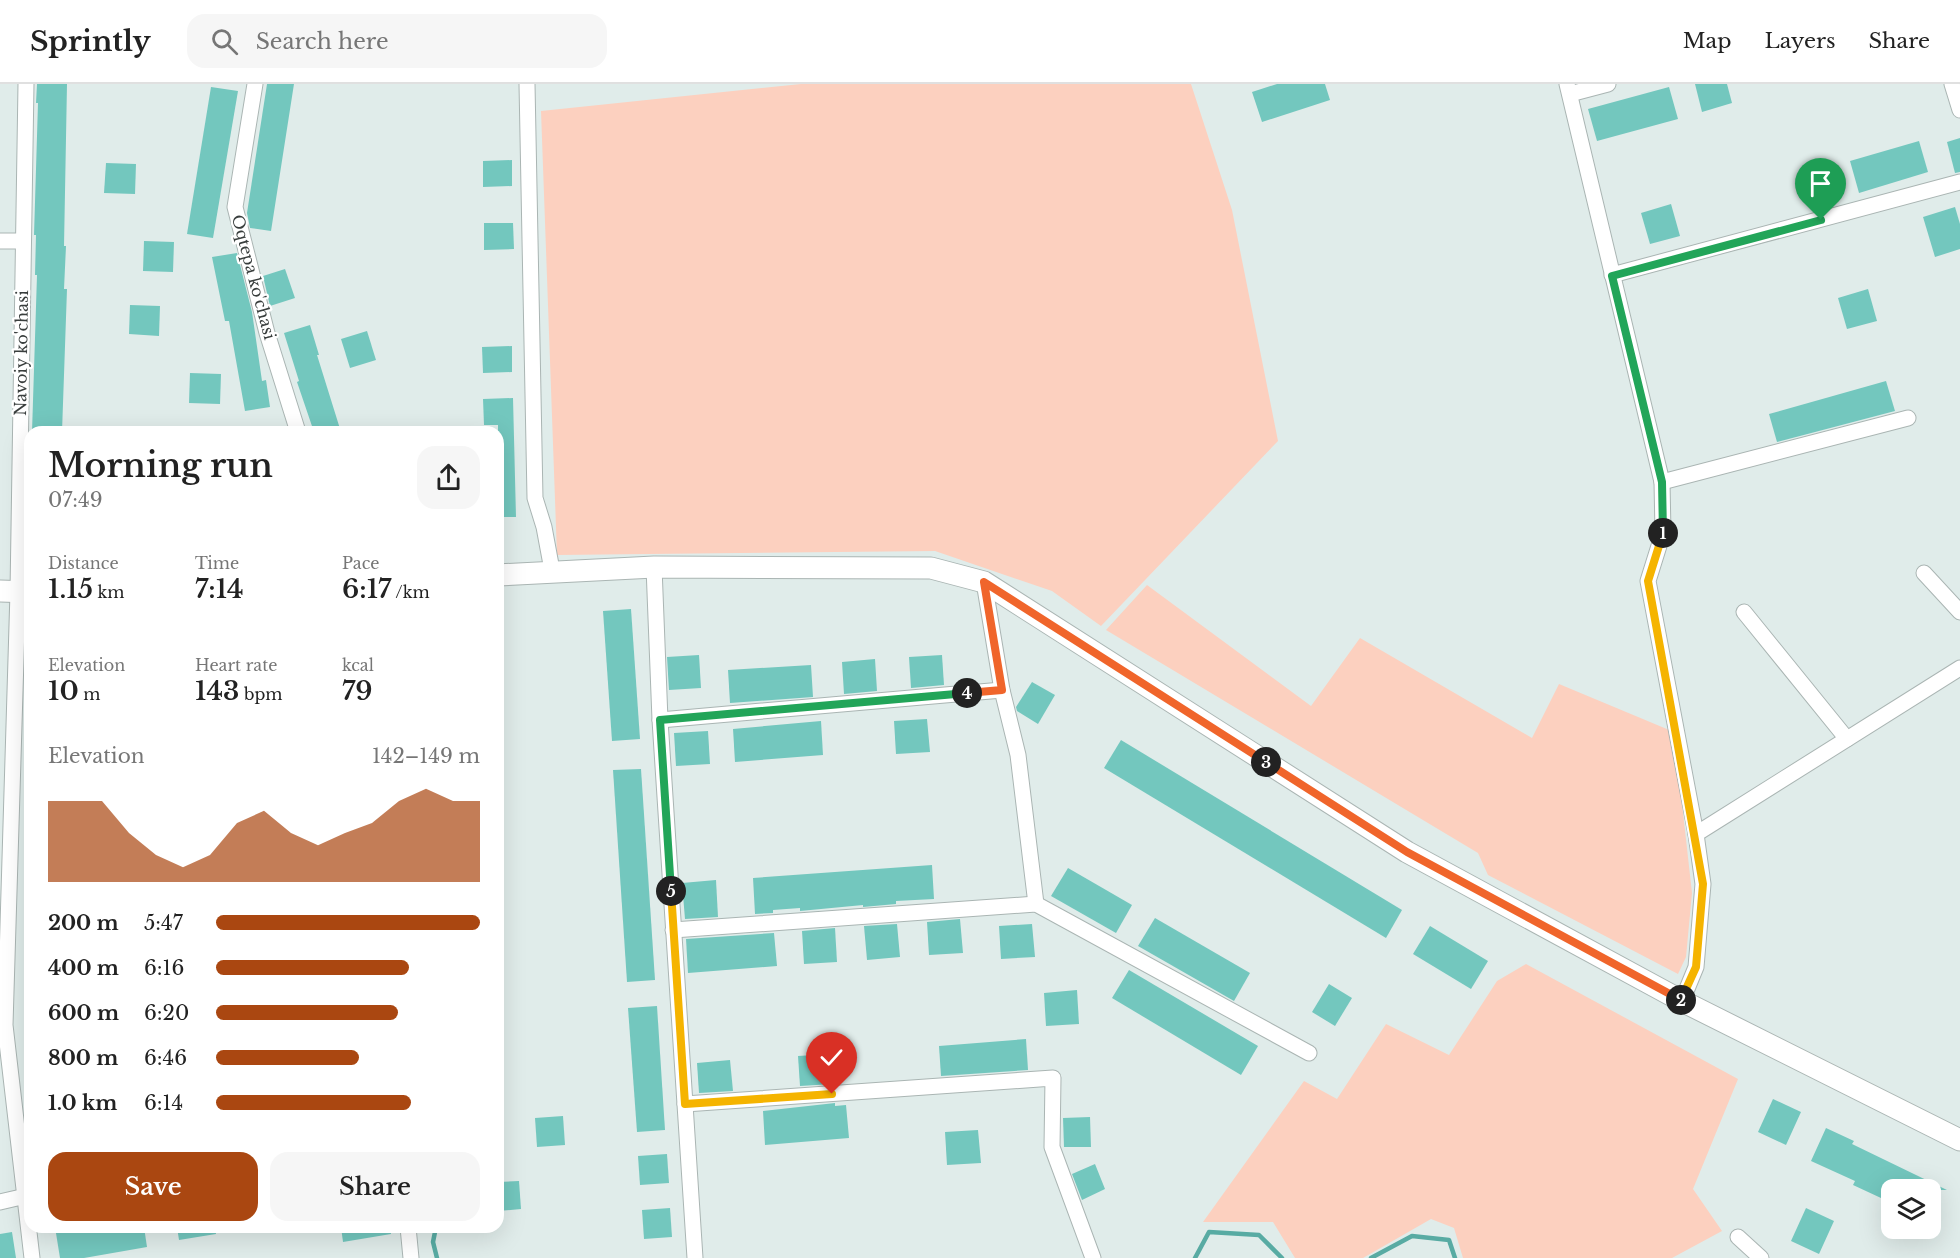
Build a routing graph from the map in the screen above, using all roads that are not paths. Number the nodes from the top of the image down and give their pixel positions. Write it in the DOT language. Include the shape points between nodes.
graph roads {
  1 [pos="26,84"];
  2 [pos="255,84"];
  3 [pos="527,84"];
  4 [pos="1608,84"];
  5 [pos="1952,84"];
  6 [pos="1569,89"];
  7 [pos="1960,110"];
  8 [pos="1960,182"];
  9 [pos="0,241"];
  10 [pos="23,242"];
  11 [pos="1612,276"];
  12 [pos="1908,418"];
  13 [pos="296,426"];
  14 [pos="1662,482"];
  15 [pos="654,567"];
  16 [pos="552,570"];
  17 [pos="1924,573"];
  18 [pos="504,574"];
  19 [pos="984,582"];
  20 [pos="16,592"];
  21 [pos="1744,612"];
  22 [pos="1960,612"];
  23 [pos="1960,668"];
  24 [pos="1002,690"];
  25 [pos="660,720"];
  26 [pos="1847,739"];
  27 [pos="1696,834"];
  28 [pos="1036,904"];
  29 [pos="673,930"];
  30 [pos="1682,1001"];
  31 [pos="1309,1053"];
  32 [pos="685,1104"];
  33 [pos="1960,1140"];
  34 [pos="24,1166"];
  35 [pos="24,1197"];
  36 [pos="0,1202"];
  37 [pos="30,1233"];
  38 [pos="409,1233"];
  39 [pos="1738,1237"];
  40 [pos="32,1258"];
  41 [pos="411,1258"];
  42 [pos="695,1258"];
  43 [pos="1093,1258"];
  44 [pos="1761,1258"];
  1 -- 10 [label="street, Navoiy ko'chasi"];
  2 -- 13 [label="street, Oqtepa ko'chasi" via="235,207 267,333"];
  3 -- 16 [label="street" via="534,498"];
  4 -- 6 [label="street"];
  5 -- 7 [label="street"];
  6 -- 11 [label="street"];
  8 -- 11 [label="street"];
  9 -- 10 [label="street"];
  10 -- 20 [label="street, Navoiy ko'chasi"];
  11 -- 14 [label="street"];
  12 -- 14 [label="street"];
  14 -- 27 [label="street" via="1663,533 1648,581"];
  15 -- 16 [label="main road"];
  15 -- 19 [label="main road" via="931,568"];
  15 -- 25 [label="street"];
  16 -- 18 [label="main road"];
  17 -- 22 [label="street"];
  19 -- 24 [label="street"];
  19 -- 30 [label="main road" via="1407,852"];
  20 -- 34 [label="street, Navoiy ko'chasi" via="5,1025"];
  21 -- 26 [label="street"];
  23 -- 26 [label="street"];
  24 -- 25 [label="street"];
  24 -- 28 [label="street" via="1018,755"];
  25 -- 29 [label="street"];
  26 -- 27 [label="street"];
  27 -- 30 [label="street" via="1703,884 1696,967"];
  28 -- 29 [label="street"];
  28 -- 31 [label="street"];
  29 -- 32 [label="street"];
  30 -- 33 [label="main road"];
  32 -- 42 [label="street"];
  32 -- 43 [label="street" via="1053,1078 1052,1146"];
  35 -- 36 [label="street"];
  37 -- 40 [label="street, Navoiy ko'chasi"];
  38 -- 41 [label="street"];
  39 -- 44 [label="street"];
}
